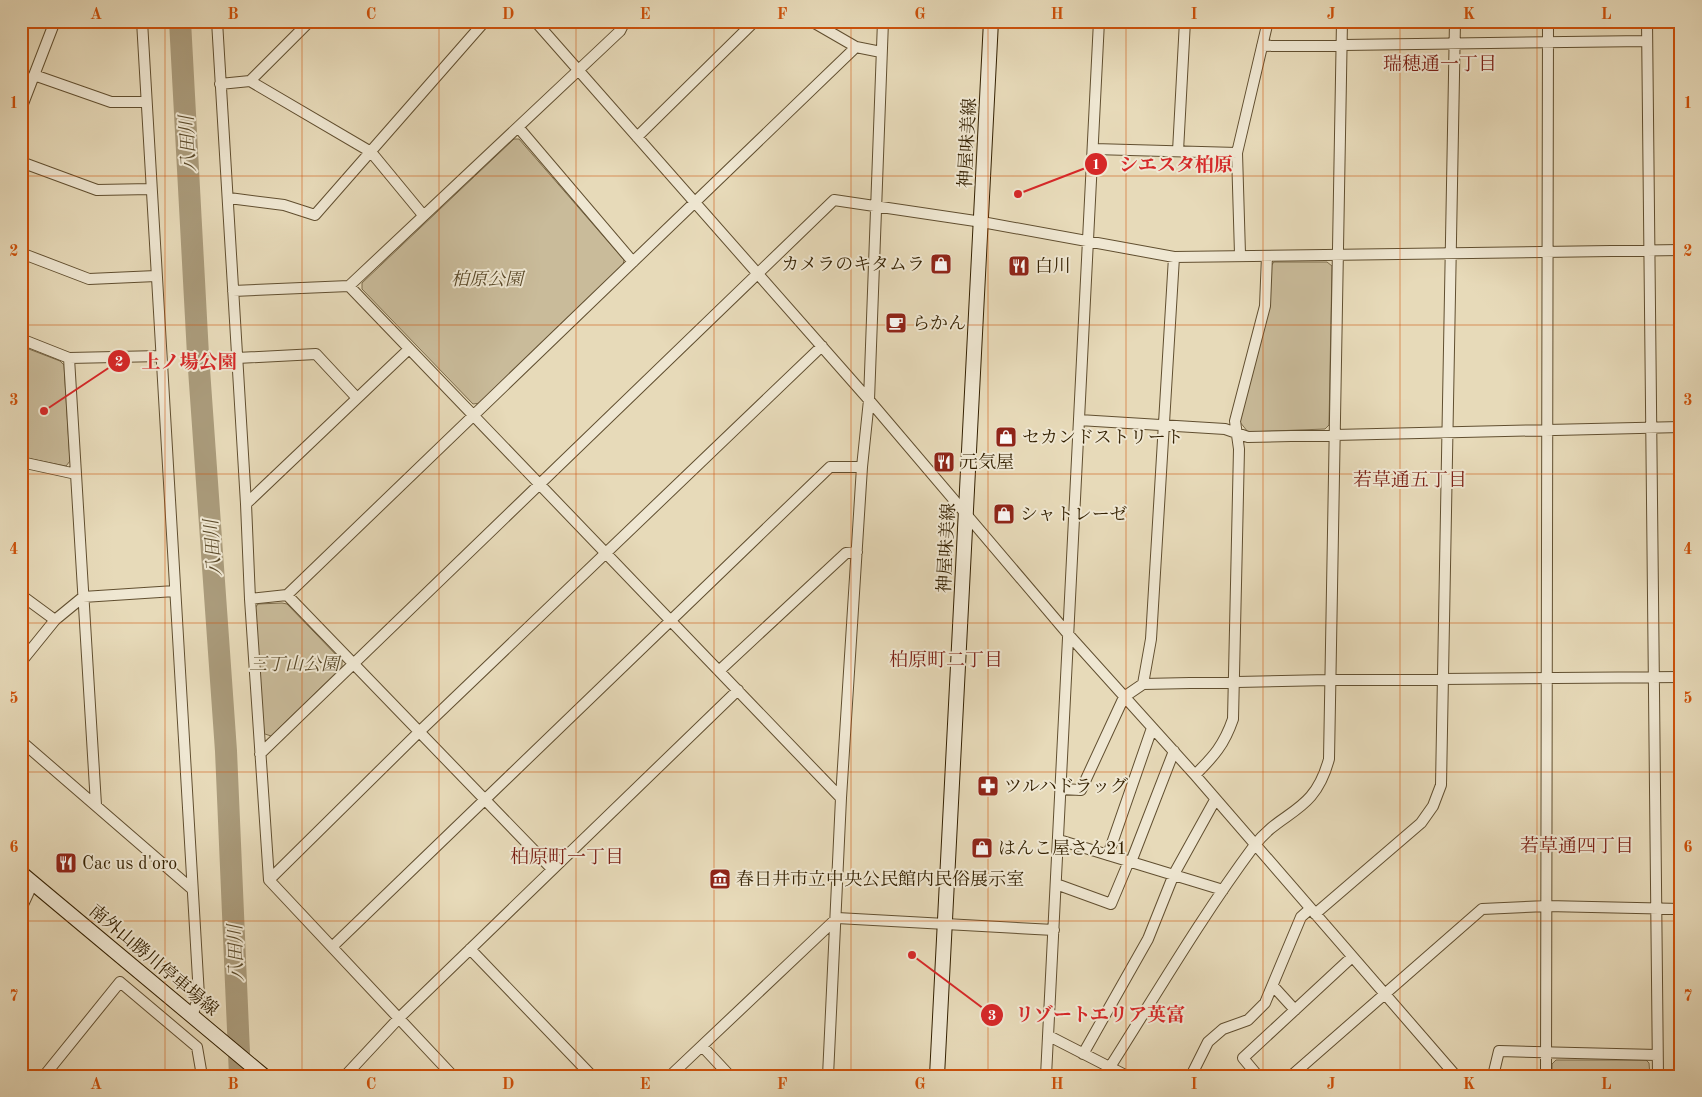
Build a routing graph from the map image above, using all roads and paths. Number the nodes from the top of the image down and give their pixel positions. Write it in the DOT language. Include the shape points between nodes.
graph roads {
  1 [pos="55,21"];
  2 [pos="142,21"];
  3 [pos="217,21"];
  4 [pos="310,21"];
  5 [pos="485,21"];
  6 [pos="535,21"];
  7 [pos="625,21"];
  8 [pos="755,21"];
  9 [pos="811,21"];
  10 [pos="883,21"];
  11 [pos="991,21"];
  12 [pos="1099,21"];
  13 [pos="1186,21"];
  14 [pos="1268,21"];
  15 [pos="1342,21"];
  16 [pos="1454,21"];
  17 [pos="1548,21"];
  18 [pos="1647,21"];
  19 [pos="1647,41"];
  20 [pos="1548,43"];
  21 [pos="1342,44"];
  22 [pos="1454,44"];
  23 [pos="1262,46"];
  24 [pos="856,47"];
  25 [pos="881,52"];
  26 [pos="577,70"];
  27 [pos="34,75"];
  28 [pos="250,81"];
  29 [pos="220,84"];
  30 [pos="146,102"];
  31 [pos="21,109"];
  32 [pos="518,127"];
  33 [pos="637,137"];
  34 [pos="1094,149"];
  35 [pos="1178,151"];
  36 [pos="371,152"];
  37 [pos="1237,153"];
  38 [pos="21,162"];
  39 [pos="151,189"];
  40 [pos="228,198"];
  41 [pos="696,203"];
  42 [pos="875,205"];
  43 [pos="423,215"];
  44 [pos="982,222"];
  45 [pos="1088,242"];
  46 [pos="1648,250"];
  47 [pos="1681,250"];
  48 [pos="1546,252"];
  49 [pos="21,253"];
  50 [pos="1338,253"];
  51 [pos="1451,253"];
  52 [pos="1240,254"];
  53 [pos="1267,256"];
  54 [pos="1174,257"];
  55 [pos="633,262"];
  56 [pos="757,274"];
  57 [pos="156,276"];
  58 [pos="349,286"];
  59 [pos="233,291"];
  60 [pos="21,340"];
  61 [pos="822,346"];
  62 [pos="408,349"];
  63 [pos="161,356"];
  64 [pos="69,358"];
  65 [pos="237,358"];
  66 [pos="357,398"];
  67 [pos="869,400"];
  68 [pos="474,416"];
  69 [pos="1079,420"];
  70 [pos="1163,424"];
  71 [pos="1681,427"];
  72 [pos="1651,428"];
  73 [pos="1447,432"];
  74 [pos="1547,432"];
  75 [pos="1237,434"];
  76 [pos="1334,435"];
  77 [pos="21,462"];
  78 [pos="862,467"];
  79 [pos="76,474"];
  80 [pos="539,484"];
  81 [pos="246,504"];
  82 [pos="967,516"];
  83 [pos="857,552"];
  84 [pos="606,553"];
  85 [pos="175,591"];
  86 [pos="21,595"];
  87 [pos="287,595"];
  88 [pos="83,596"];
  89 [pos="250,599"];
  90 [pos="55,620"];
  91 [pos="673,620"];
  92 [pos="1068,634"];
  93 [pos="21,662"];
  94 [pos="353,664"];
  95 [pos="720,670"];
  96 [pos="1681,677"];
  97 [pos="1654,678"];
  98 [pos="1442,679"];
  99 [pos="1546,679"];
  100 [pos="1329,680"];
  101 [pos="1234,683"];
  102 [pos="1143,684"];
  103 [pos="738,690"];
  104 [pos="1124,697"];
  105 [pos="1152,728"];
  106 [pos="419,732"];
  107 [pos="21,741"];
  108 [pos="1174,752"];
  109 [pos="260,754"];
  110 [pos="1195,775"];
  111 [pos="1061,789"];
  112 [pos="841,798"];
  113 [pos="486,800"];
  114 [pos="1216,800"];
  115 [pos="96,805"];
  116 [pos="1058,840"];
  117 [pos="1255,844"];
  118 [pos="1108,855"];
  119 [pos="1130,862"];
  120 [pos="552,870"];
  121 [pos="21,873"];
  122 [pos="1174,874"];
  123 [pos="269,880"];
  124 [pos="33,882"];
  125 [pos="1056,884"];
  126 [pos="192,889"];
  127 [pos="1223,890"];
  128 [pos="1547,906"];
  129 [pos="21,909"];
  130 [pos="1656,909"];
  131 [pos="1681,909"];
  132 [pos="1312,911"];
  133 [pos="837,918"];
  134 [pos="946,924"];
  135 [pos="1054,930"];
  136 [pos="333,946"];
  137 [pos="470,949"];
  138 [pos="1352,958"];
  139 [pos="1274,987"];
  140 [pos="1384,994"];
  141 [pos="1295,1010"];
  142 [pos="192,1016"];
  143 [pos="399,1018"];
  144 [pos="1049,1036"];
  145 [pos="702,1046"];
  146 [pos="1546,1052"];
  147 [pos="1083,1054"];
  148 [pos="1657,1055"];
  149 [pos="1110,1067"];
  150 [pos="44,1076"];
  151 [pos="202,1076"];
  152 [pos="264,1076"];
  153 [pos="345,1076"];
  154 [pos="454,1076"];
  155 [pos="592,1076"];
  156 [pos="670,1076"];
  157 [pos="730,1076"];
  158 [pos="828,1076"];
  159 [pos="937,1076"];
  160 [pos="1046,1076"];
  161 [pos="1127,1076"];
  162 [pos="1191,1076"];
  163 [pos="1258,1076"];
  164 [pos="1291,1076"];
  165 [pos="1456,1076"];
  166 [pos="1493,1076"];
  167 [pos="1546,1076"];
  168 [pos="1658,1076"];
  1 -- 27 [label="street"];
  2 -- 30 [label="street"];
  3 -- 29 [label="street"];
  4 -- 28 [label="street"];
  5 -- 36 [label="street"];
  6 -- 26 [label="street"];
  7 -- 26 [label="street" via="620,31"];
  8 -- 33 [label="street"];
  9 -- 24 [label="street"];
  10 -- 25 [label="street"];
  11 -- 44 [label="main road, 神屋味美線"];
  12 -- 34 [label="street"];
  13 -- 35 [label="street"];
  14 -- 23 [label="street"];
  15 -- 21 [label="street"];
  16 -- 22 [label="street"];
  17 -- 20 [label="street"];
  18 -- 19 [label="street"];
  19 -- 20 [label="street"];
  19 -- 46 [label="street"];
  20 -- 22 [label="street"];
  20 -- 48 [label="street"];
  21 -- 22 [label="street"];
  21 -- 23 [label="street"];
  21 -- 50 [label="street"];
  22 -- 51 [label="street"];
  23 -- 37 [label="street"];
  24 -- 25 [label="street"];
  24 -- 41 [label="street"];
  25 -- 42 [label="street"];
  26 -- 32 [label="street"];
  26 -- 33 [label="street"];
  27 -- 30 [label="street" via="111,102"];
  27 -- 31 [label="street"];
  28 -- 29 [label="street"];
  28 -- 36 [label="street"];
  29 -- 40 [label="street"];
  30 -- 39 [label="street"];
  32 -- 43 [label="street"];
  32 -- 55 [label="street"];
  33 -- 41 [label="street"];
  34 -- 35 [label="street"];
  34 -- 45 [label="street"];
  35 -- 37 [label="street"];
  36 -- 40 [label="street" via="315,215 284,205"];
  36 -- 43 [label="street"];
  37 -- 52 [label="street"];
  38 -- 39 [label="street" via="97,190"];
  39 -- 57 [label="street"];
  40 -- 59 [label="street"];
  41 -- 55 [label="street"];
  41 -- 56 [label="street"];
  42 -- 44 [label="street"];
  42 -- 56 [label="street" via="834,200"];
  42 -- 67 [label="street"];
  43 -- 58 [label="street"];
  44 -- 45 [label="street"];
  44 -- 82 [label="main road, 神屋味美線"];
  45 -- 54 [label="street"];
  45 -- 69 [label="street"];
  46 -- 47 [label="street"];
  46 -- 48 [label="street"];
  46 -- 72 [label="street"];
  48 -- 51 [label="street"];
  48 -- 74 [label="street"];
  49 -- 57 [label="street" via="89,279"];
  50 -- 51 [label="street"];
  50 -- 53 [label="street"];
  50 -- 76 [label="street"];
  51 -- 73 [label="street"];
  52 -- 53 [label="street"];
  52 -- 54 [label="street"];
  53 -- 75 [label="street" via="1265,306 1235,421"];
  54 -- 70 [label="street"];
  55 -- 68 [label="street"];
  56 -- 61 [label="street"];
  56 -- 80 [label="street"];
  57 -- 63 [label="street"];
  58 -- 59 [label="street"];
  58 -- 62 [label="street"];
  59 -- 65 [label="street"];
  60 -- 64 [label="street"];
  61 -- 67 [label="street"];
  61 -- 84 [label="street"];
  62 -- 66 [label="street"];
  62 -- 68 [label="street"];
  63 -- 64 [label="street"];
  63 -- 85 [label="street"];
  64 -- 79 [label="street"];
  65 -- 66 [label="street" via="316,354"];
  65 -- 81 [label="street"];
  66 -- 81 [label="street"];
  67 -- 78 [label="street"];
  67 -- 82 [label="street"];
  68 -- 80 [label="street"];
  68 -- 87 [label="street"];
  69 -- 70 [label="street"];
  69 -- 92 [label="street"];
  70 -- 75 [label="street" via="1225,429"];
  70 -- 102 [label="street" via="1151,639"];
  71 -- 72 [label="street"];
  72 -- 74 [label="street"];
  72 -- 97 [label="street"];
  73 -- 74 [label="street"];
  73 -- 76 [label="street"];
  73 -- 98 [label="street"];
  74 -- 99 [label="street"];
  75 -- 76 [label="street" via="1248,437"];
  75 -- 101 [label="street"];
  76 -- 100 [label="street"];
  77 -- 79 [label="street"];
  78 -- 83 [label="street"];
  78 -- 91 [label="street" via="830,467"];
  79 -- 88 [label="street"];
  80 -- 84 [label="street"];
  80 -- 94 [label="street"];
  81 -- 89 [label="street"];
  82 -- 92 [label="street"];
  82 -- 134 [label="main road, 神屋味美線"];
  83 -- 95 [label="street" via="846,553"];
  83 -- 112 [label="street"];
  84 -- 91 [label="street"];
  84 -- 106 [label="street"];
  85 -- 88 [label="street"];
  85 -- 126 [label="street"];
  86 -- 90 [label="street"];
  87 -- 89 [label="street"];
  87 -- 94 [label="street"];
  88 -- 90 [label="street"];
  88 -- 115 [label="street"];
  89 -- 109 [label="street"];
  90 -- 93 [label="street"];
  91 -- 95 [label="street"];
  91 -- 113 [label="street"];
  92 -- 104 [label="street"];
  92 -- 111 [label="street"];
  94 -- 106 [label="street"];
  94 -- 109 [label="street"];
  95 -- 103 [label="street"];
  96 -- 97 [label="street"];
  97 -- 99 [label="street"];
  97 -- 130 [label="street"];
  98 -- 99 [label="street"];
  98 -- 100 [label="street"];
  98 -- 132 [label="street" via="1441,785 1433,806 1421,823"];
  99 -- 128 [label="street"];
  100 -- 101 [label="street"];
  100 -- 117 [label="street" via="1329,759 1322,781 1306,803"];
  101 -- 102 [label="street"];
  101 -- 110 [label="street" via="1233,719 1226,739"];
  102 -- 104 [label="street"];
  103 -- 112 [label="street"];
  103 -- 120 [label="street"];
  104 -- 105 [label="street"];
  104 -- 111 [label="street" via="1081,790"];
  105 -- 108 [label="street"];
  105 -- 118 [label="street"];
  106 -- 113 [label="street"];
  106 -- 123 [label="street"];
  107 -- 115 [label="street"];
  108 -- 110 [label="street"];
  108 -- 119 [label="street"];
  109 -- 123 [label="street"];
  110 -- 114 [label="street"];
  111 -- 116 [label="street"];
  112 -- 133 [label="street"];
  113 -- 120 [label="street"];
  113 -- 136 [label="street"];
  114 -- 117 [label="street"];
  114 -- 122 [label="street"];
  115 -- 126 [label="street"];
  116 -- 118 [label="street"];
  116 -- 125 [label="street"];
  117 -- 127 [label="street"];
  117 -- 132 [label="street"];
  118 -- 119 [label="street"];
  119 -- 122 [label="street"];
  119 -- 125 [label="street" via="1111,904"];
  120 -- 137 [label="street"];
  121 -- 124 [label="main road, 南外山勝川停車場線"];
  122 -- 127 [label="street"];
  122 -- 147 [label="street" via="1148,939"];
  123 -- 136 [label="street"];
  124 -- 129 [label="street"];
  124 -- 142 [label="main road, 南外山勝川停車場線"];
  125 -- 135 [label="street"];
  126 -- 142 [label="street" via="199,996"];
  127 -- 149 [label="street"];
  128 -- 130 [label="street"];
  128 -- 140 [label="street" via="1482,909"];
  128 -- 146 [label="street"];
  130 -- 131 [label="street"];
  130 -- 148 [label="street"];
  132 -- 138 [label="street"];
  132 -- 139 [label="street" via="1300,917"];
  133 -- 134 [label="street"];
  133 -- 145 [label="street"];
  133 -- 158 [label="street"];
  134 -- 135 [label="street"];
  134 -- 159 [label="main road, 神屋味美線"];
  135 -- 144 [label="street"];
  136 -- 143 [label="street"];
  137 -- 143 [label="street"];
  137 -- 155 [label="street"];
  138 -- 140 [label="street"];
  138 -- 141 [label="street"];
  139 -- 141 [label="street"];
  139 -- 162 [label="street" via="1266,1003 1248,1020 1223,1029 1208,1042"];
  140 -- 164 [label="street"];
  140 -- 165 [label="street"];
  141 -- 163 [label="street" via="1243,1058"];
  142 -- 152 [label="main road, 南外山勝川停車場線"];
  143 -- 153 [label="street"];
  143 -- 154 [label="street"];
  144 -- 147 [label="street"];
  144 -- 160 [label="street"];
  145 -- 156 [label="street"];
  145 -- 157 [label="street"];
  146 -- 148 [label="street"];
  146 -- 166 [label="street" via="1499,1051"];
  146 -- 167 [label="street"];
  147 -- 149 [label="street"];
  148 -- 168 [label="street"];
  149 -- 161 [label="street"];
  150 -- 151 [label="street" via="120,982 197,1047"];
}
